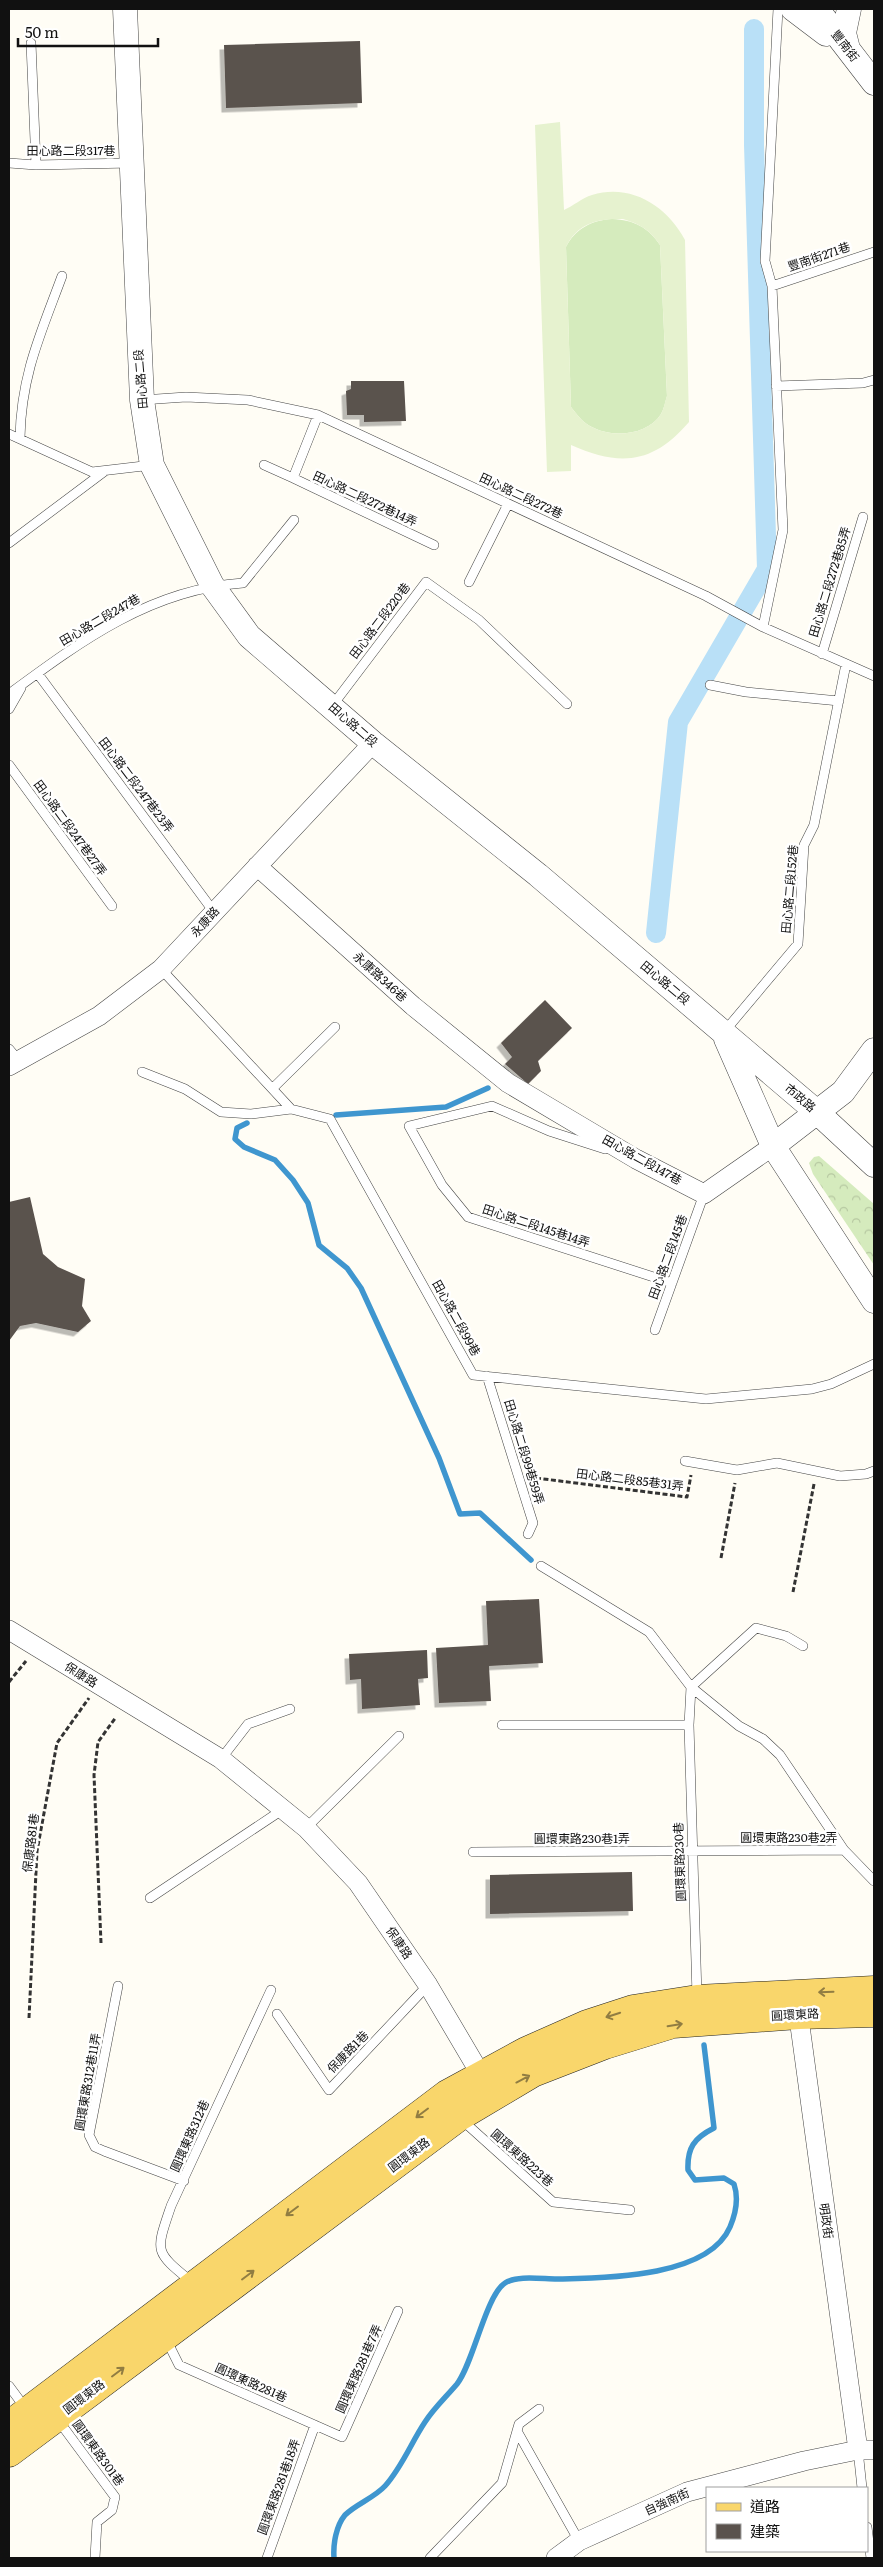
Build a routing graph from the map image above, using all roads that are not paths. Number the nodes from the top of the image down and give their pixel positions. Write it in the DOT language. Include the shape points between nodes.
graph roads {
  1 [pos="125,9"];
  2 [pos="778,9"];
  3 [pos="794,9"];
  4 [pos="817,9"];
  5 [pos="849,9"];
  6 [pos="31,43"];
  7 [pos="848,51"];
  8 [pos="874,83"];
  9 [pos="9,163"];
  10 [pos="133,163"];
  11 [pos="36,166"];
  12 [pos="874,252"];
  13 [pos="62,276"];
  14 [pos="772,286"];
  15 [pos="874,380"];
  16 [pos="776,386"];
  17 [pos="142,400"];
  18 [pos="318,415"];
  19 [pos="9,434"];
  20 [pos="20,438"];
  21 [pos="152,465"];
  22 [pos="264,465"];
  23 [pos="105,470"];
  24 [pos="293,478"];
  25 [pos="508,504"];
  26 [pos="863,517"];
  27 [pos="294,520"];
  28 [pos="9,543"];
  29 [pos="434,545"];
  30 [pos="469,582"];
  31 [pos="212,585"];
  32 [pos="763,627"];
  33 [pos="822,654"];
  34 [pos="846,664"];
  35 [pos="38,674"];
  36 [pos="874,676"];
  37 [pos="23,684"];
  38 [pos="710,684"];
  39 [pos="9,694"];
  40 [pos="839,701"];
  41 [pos="567,704"];
  42 [pos="332,706"];
  43 [pos="9,710"];
  44 [pos="373,743"];
  45 [pos="9,764"];
  46 [pos="257,866"];
  47 [pos="112,906"];
  48 [pos="214,912"];
  49 [pos="161,969"];
  50 [pos="335,1028"];
  51 [pos="723,1033"];
  52 [pos="874,1050"];
  53 [pos="12,1059"];
  54 [pos="142,1072"];
  55 [pos="508,1083"];
  56 [pos="273,1088"];
  57 [pos="290,1109"];
  58 [pos="818,1113"];
  59 [pos="773,1146"];
  60 [pos="636,1158"];
  61 [pos="874,1165"];
  62 [pos="704,1194"];
  63 [pos="672,1283"];
  64 [pos="874,1301"];
  65 [pos="655,1330"];
  66 [pos="874,1364"];
  67 [pos="488,1376"];
  68 [pos="689,1462"];
  69 [pos="874,1471"];
  70 [pos="528,1534"];
  71 [pos="541,1566"];
  72 [pos="9,1630"];
  73 [pos="803,1646"];
  74 [pos="691,1687"];
  75 [pos="290,1709"];
  76 [pos="689,1725"];
  77 [pos="502,1726"];
  78 [pos="399,1736"];
  79 [pos="221,1759"];
  80 [pos="282,1810"];
  81 [pos="306,1828"];
  82 [pos="844,1850"];
  83 [pos="691,1851"];
  84 [pos="473,1852"];
  85 [pos="874,1881"];
  86 [pos="150,1898"];
  87 [pos="428,1985"];
  88 [pos="118,1986"];
  89 [pos="271,1990"];
  90 [pos="874,1990"];
  91 [pos="697,1999"];
  92 [pos="797,2004"];
  93 [pos="874,2013"];
  94 [pos="277,2014"];
  95 [pos="487,2084"];
  96 [pos="453,2106"];
  97 [pos="184,2182"];
  98 [pos="630,2210"];
  99 [pos="196,2284"];
  100 [pos="398,2311"];
  101 [pos="165,2337"];
  102 [pos="9,2386"];
  103 [pos="539,2409"];
  104 [pos="18,2418"];
  105 [pos="56,2418"];
  106 [pos="315,2425"];
  107 [pos="517,2431"];
  108 [pos="342,2437"];
  109 [pos="866,2450"];
  110 [pos="9,2453"];
  111 [pos="862,2487"];
  112 [pos="868,2537"];
  113 [pos="579,2542"];
  114 [pos="560,2557"];
  115 [pos="95,2558"];
  116 [pos="267,2558"];
  117 [pos="430,2558"];
  118 [pos="870,2558"];
  1 -- 10 [label="street, 田心路二段"];
  2 -- 14 [label="lane" via="765,261"];
  3 -- 7 [label="street"];
  4 -- 7 [label="street, 豐南街"];
  5 -- 7 [label="street" via="844,33"];
  6 -- 11 [label="lane"];
  7 -- 8 [label="street, 豐南街"];
  9 -- 11 [label="lane, 田心路二段317巷"];
  10 -- 11 [label="lane, 田心路二段317巷"];
  10 -- 17 [label="street, 田心路二段"];
  12 -- 14 [label="lane, 豐南街271巷"];
  13 -- 20 [label="lane" via="30,361 20,405"];
  14 -- 16 [label="lane"];
  15 -- 16 [label="lane"];
  16 -- 32 [label="lane" via="783,530"];
  17 -- 18 [label="lane, 田心路二段272巷" via="186,397 248,400"];
  17 -- 21 [label="street, 田心路二段"];
  18 -- 24 [label="lane, 田心路二段272巷14弄"];
  18 -- 25 [label="lane, 田心路二段272巷"];
  19 -- 20 [label="lane"];
  20 -- 23 [label="lane" via="92,472"];
  21 -- 23 [label="lane"];
  21 -- 31 [label="street, 田心路二段"];
  22 -- 24 [label="lane"];
  23 -- 28 [label="lane"];
  24 -- 29 [label="lane, 田心路二段272巷14弄"];
  25 -- 30 [label="lane"];
  25 -- 32 [label="lane, 田心路二段272巷" via="706,596"];
  26 -- 33 [label="lane, 田心路二段272巷85弄"];
  27 -- 31 [label="lane, 田心路二段247巷" via="243,583"];
  31 -- 35 [label="lane, 田心路二段247巷" via="138,609 80,642"];
  31 -- 42 [label="street, 田心路二段" via="249,636"];
  32 -- 33 [label="lane, 田心路二段272巷"];
  33 -- 34 [label="lane, 田心路二段272巷"];
  34 -- 36 [label="lane, 田心路二段272巷"];
  34 -- 40 [label="lane, 田心路二段152巷"];
  35 -- 37 [label="lane, 田心路二段247巷"];
  35 -- 48 [label="lane, 田心路二段247巷23弄"];
  37 -- 39 [label="lane, 田心路二段247巷"];
  37 -- 43 [label="lane"];
  38 -- 40 [label="lane" via="746,692"];
  40 -- 51 [label="lane, 田心路二段152巷" via="814,825 804,845 798,944"];
  41 -- 42 [label="lane, 田心路二段220巷" via="479,620 426,582"];
  42 -- 44 [label="street, 田心路二段"];
  44 -- 46 [label="street, 永康路"];
  44 -- 51 [label="street, 田心路二段" via="538,875"];
  45 -- 47 [label="lane, 田心路二段247巷27弄"];
  46 -- 48 [label="street, 永康路"];
  46 -- 55 [label="street, 永康路346巷" via="413,1006"];
  48 -- 49 [label="street, 永康路"];
  49 -- 53 [label="street, 永康路" via="99,1016"];
  49 -- 56 [label="lane"];
  50 -- 56 [label="lane"];
  51 -- 58 [label="street, 市政路"];
  51 -- 59 [label="street, 田心路二段"];
  52 -- 58 [label="street" via="848,1088"];
  54 -- 57 [label="lane" via="185,1089 221,1112 251,1114"];
  55 -- 60 [label="street, 田心路二段147巷"];
  56 -- 57 [label="lane"];
  57 -- 67 [label="lane, 田心路二段99巷" via="330,1119 473,1375"];
  58 -- 59 [label="street"];
  58 -- 61 [label="street, 市政路"];
  59 -- 62 [label="street"];
  59 -- 64 [label="street, 田心路二段"];
  60 -- 62 [label="street, 田心路二段147巷"];
  60 -- 63 [label="lane, 田心路二段145巷14弄" via="549,1131 492,1106 409,1126 442,1185 468,1217"];
  62 -- 63 [label="lane, 田心路二段145巷"];
  63 -- 65 [label="lane, 田心路二段145巷"];
  66 -- 67 [label="lane, 田心路二段99巷" via="812,1389 706,1399"];
  67 -- 70 [label="lane, 田心路二段99巷59弄" via="533,1523"];
  68 -- 69 [label="lane" via="737,1470 776,1463 840,1476"];
  71 -- 74 [label="lane" via="649,1632"];
  72 -- 79 [label="street, 保康路"];
  73 -- 74 [label="lane" via="786,1636 756,1628"];
  74 -- 76 [label="lane, 圓環東路230巷"];
  74 -- 82 [label="lane" via="780,1755"];
  75 -- 79 [label="lane" via="248,1724"];
  76 -- 77 [label="lane"];
  76 -- 83 [label="lane, 圓環東路230巷"];
  78 -- 81 [label="lane"];
  79 -- 80 [label="street, 保康路"];
  80 -- 81 [label="street, 保康路"];
  80 -- 86 [label="lane"];
  81 -- 87 [label="street, 保康路" via="358,1883"];
  82 -- 83 [label="lane, 圓環東路230巷2弄"];
  82 -- 85 [label="lane, 圓環東路230巷2弄"];
  83 -- 84 [label="lane, 圓環東路230巷1弄"];
  83 -- 91 [label="lane, 圓環東路230巷"];
  87 -- 94 [label="lane, 保康路1巷" via="329,2090"];
  87 -- 95 [label="street, 保康路"];
  88 -- 97 [label="lane, 圓環東路312巷11弄" via="89,2135 91,2141 104,2151"];
  89 -- 97 [label="lane, 圓環東路312巷"];
  90 -- 92 [label="main road, 圓環東路, one-way"];
  91 -- 92 [label="main road, 圓環東路"];
  91 -- 95 [label="main road, 圓環東路, one-way" via="633,2009 587,2024"];
  92 -- 93 [label="main road, 圓環東路"];
  95 -- 92 [label="main road, 圓環東路, one-way" via="534,2073 605,2045 673,2024"];
  92 -- 109 [label="street, 明政街"];
  95 -- 96 [label="main road, 圓環東路"];
  96 -- 98 [label="lane, 圓環東路223巷" via="552,2202"];
  96 -- 99 [label="main road, 圓環東路, one-way"];
  101 -- 96 [label="main road, 圓環東路, one-way"];
  97 -- 99 [label="lane, 圓環東路312巷" via="159,2240 168,2262"];
  99 -- 104 [label="main road, 圓環東路"];
  100 -- 108 [label="lane, 圓環東路281巷7弄"];
  105 -- 101 [label="main road, 圓環東路, one-way"];
  101 -- 106 [label="lane, 圓環東路281巷" via="178,2365"];
  102 -- 104 [label="lane"];
  103 -- 107 [label="lane" via="519,2424"];
  105 -- 110 [label="main road, 圓環東路"];
  105 -- 115 [label="lane, 圓環東路301巷" via="115,2497 112,2510 97,2522"];
  106 -- 108 [label="lane, 圓環東路281巷"];
  106 -- 116 [label="lane, 圓環東路281巷18弄"];
  107 -- 113 [label="lane"];
  107 -- 117 [label="lane" via="502,2483"];
  109 -- 111 [label="lane"];
  109 -- 113 [label="street, 自強南街" via="804,2461 687,2492"];
  112 -- 118 [label="lane"];
  113 -- 114 [label="street, 自強南街"];
}
